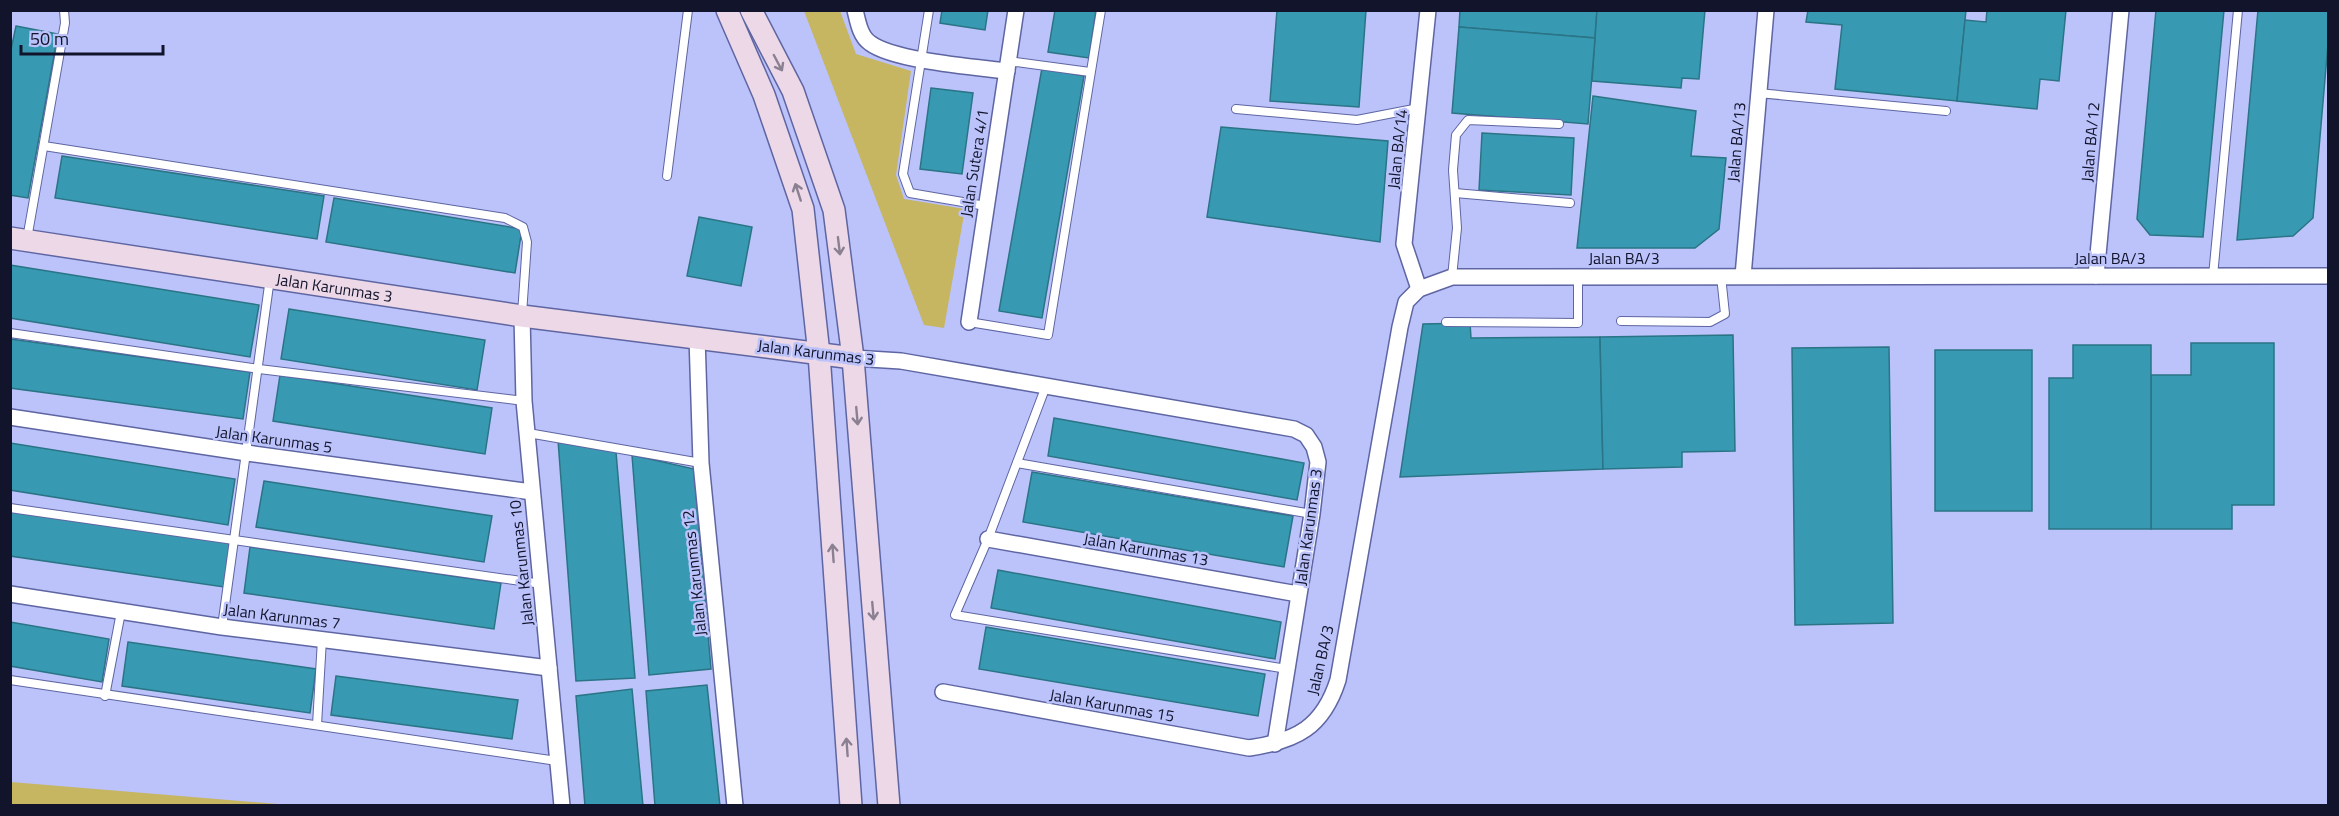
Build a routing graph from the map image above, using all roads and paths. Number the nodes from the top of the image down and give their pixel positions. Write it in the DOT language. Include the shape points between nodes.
graph roads {
  1 [pos="64,10"];
  2 [pos="688,10"];
  3 [pos="727,10"];
  4 [pos="751,10"];
  5 [pos="855,10"];
  6 [pos="929,10"];
  7 [pos="1016,10"];
  8 [pos="1101,10"];
  9 [pos="1428,10"];
  10 [pos="1766,10"];
  11 [pos="2121,10"];
  12 [pos="2238,10"];
  13 [pos="921,59"];
  14 [pos="1007,66"];
  15 [pos="1090,72"];
  16 [pos="1758,93"];
  17 [pos="1419,108"];
  18 [pos="1236,109"];
  19 [pos="1946,111"];
  20 [pos="1559,124"];
  21 [pos="44,146"];
  22 [pos="667,176"];
  23 [pos="1455,193"];
  24 [pos="1570,203"];
  25 [pos="986,206"];
  26 [pos="19,239"];
  27 [pos="2328,274"];
  28 [pos="270,276"];
  29 [pos="1578,276"];
  30 [pos="1721,276"];
  31 [pos="1743,276"];
  32 [pos="2096,276"];
  33 [pos="2213,276"];
  34 [pos="1452,277"];
  35 [pos="1419,289"];
  36 [pos="522,316"];
  37 [pos="1621,321"];
  38 [pos="969,322"];
  39 [pos="1446,322"];
  40 [pos="10,333"];
  41 [pos="697,337"];
  42 [pos="819,354"];
  43 [pos="853,358"];
  44 [pos="259,369"];
  45 [pos="1046,386"];
  46 [pos="524,401"];
  47 [pos="10,417"];
  48 [pos="528,433"];
  49 [pos="247,453"];
  50 [pos="701,463"];
  51 [pos="1017,463"];
  52 [pos="532,492"];
  53 [pos="10,508"];
  54 [pos="1312,514"];
  55 [pos="988,538"];
  56 [pos="235,540"];
  57 [pos="542,584"];
  58 [pos="10,594"];
  59 [pos="1298,594"];
  60 [pos="121,612"];
  61 [pos="222,627"];
  62 [pos="322,639"];
  63 [pos="549,668"];
  64 [pos="1287,669"];
  65 [pos="10,680"];
  66 [pos="943,692"];
  67 [pos="105,696"];
  68 [pos="317,725"];
  69 [pos="1275,744"];
  70 [pos="557,761"];
  71 [pos="562,806"];
  72 [pos="735,806"];
  73 [pos="851,806"];
  74 [pos="889,806"];
  1 -- 21 [label="lane"];
  2 -- 22 [label="lane"];
  42 -- 3 [label="street, one-way" via="803,209 764,95"];
  4 -- 43 [label="street, one-way" via="793,91 834,210"];
  5 -- 13 [label="street" via="860,29 869,42 881,50"];
  6 -- 13 [label="lane"];
  7 -- 14 [label="street, Jalan Sutera 4/1"];
  8 -- 15 [label="lane"];
  9 -- 17 [label="street, Jalan BA/14"];
  10 -- 16 [label="street, Jalan BA/13"];
  11 -- 32 [label="street, Jalan BA/12"];
  12 -- 33 [label="lane"];
  13 -- 14 [label="street"];
  13 -- 25 [label="lane" via="903,174 910,194"];
  14 -- 15 [label="lane"];
  14 -- 25 [label="street, Jalan Sutera 4/1"];
  15 -- 38 [label="lane" via="1048,335"];
  16 -- 19 [label="lane"];
  16 -- 31 [label="street, Jalan BA/13"];
  17 -- 18 [label="lane" via="1357,120"];
  17 -- 35 [label="street, Jalan BA/14" via="1404,244"];
  20 -- 23 [label="lane" via="1468,120 1456,135"];
  21 -- 26 [label="lane"];
  21 -- 36 [label="lane" via="505,218 523,227 527,242"];
  23 -- 24 [label="lane"];
  23 -- 34 [label="lane" via="1457,228"];
  25 -- 38 [label="street, Jalan Sutera 4/1"];
  26 -- 28 [label="street, Jalan Karunmas 3"];
  27 -- 33 [label="street, Jalan BA/3"];
  28 -- 36 [label="street, Jalan Karunmas 3"];
  28 -- 44 [label="lane"];
  29 -- 30 [label="street, Jalan BA/3"];
  29 -- 34 [label="street, Jalan BA/3"];
  29 -- 39 [label="lane" via="1578,323"];
  30 -- 31 [label="street, Jalan BA/3"];
  30 -- 37 [label="lane" via="1725,314 1710,322"];
  31 -- 32 [label="street, Jalan BA/3"];
  32 -- 33 [label="street, Jalan BA/3"];
  34 -- 35 [label="street, Jalan BA/3"];
  35 -- 69 [label="street, Jalan BA/3" via="1406,302 1400,327 1338,680 1320,718"];
  36 -- 41 [label="street, Jalan Karunmas 3"];
  36 -- 46 [label="street, Jalan Karunmas 10"];
  40 -- 44 [label="lane"];
  41 -- 42 [label="street, Jalan Karunmas 3"];
  41 -- 50 [label="street, Jalan Karunmas 12"];
  42 -- 43 [label="street, Jalan Karunmas 3"];
  73 -- 42 [label="street, one-way"];
  43 -- 45 [label="street, Jalan Karunmas 3" via="901,361"];
  43 -- 74 [label="street, one-way"];
  44 -- 46 [label="lane"];
  44 -- 49 [label="lane"];
  45 -- 51 [label="lane"];
  45 -- 54 [label="street, Jalan Karunmas 3" via="1294,429 1306,435 1318,462"];
  46 -- 48 [label="street, Jalan Karunmas 10"];
  47 -- 49 [label="street, Jalan Karunmas 5"];
  48 -- 50 [label="lane"];
  48 -- 52 [label="street, Jalan Karunmas 10"];
  49 -- 52 [label="street, Jalan Karunmas 5"];
  49 -- 56 [label="lane"];
  50 -- 72 [label="street, Jalan Karunmas 12"];
  51 -- 54 [label="lane"];
  51 -- 55 [label="lane"];
  52 -- 57 [label="street, Jalan Karunmas 10"];
  53 -- 56 [label="lane"];
  54 -- 59 [label="street, Jalan Karunmas 3"];
  55 -- 59 [label="street, Jalan Karunmas 13"];
  55 -- 64 [label="lane" via="955,615"];
  56 -- 57 [label="lane"];
  56 -- 61 [label="lane"];
  57 -- 63 [label="street, Jalan Karunmas 10"];
  58 -- 60 [label="street, Jalan Karunmas 7"];
  59 -- 64 [label="street, Jalan Karunmas 3"];
  60 -- 61 [label="street, Jalan Karunmas 7"];
  60 -- 67 [label="lane"];
  61 -- 62 [label="street, Jalan Karunmas 7"];
  62 -- 63 [label="street, Jalan Karunmas 7"];
  62 -- 68 [label="lane"];
  63 -- 70 [label="street, Jalan Karunmas 10"];
  64 -- 69 [label="street, Jalan Karunmas 3"];
  65 -- 67 [label="lane"];
  66 -- 69 [label="street, Jalan Karunmas 15" via="1249,748"];
  67 -- 68 [label="lane"];
  68 -- 70 [label="lane"];
  70 -- 71 [label="street, Jalan Karunmas 10"];
}
